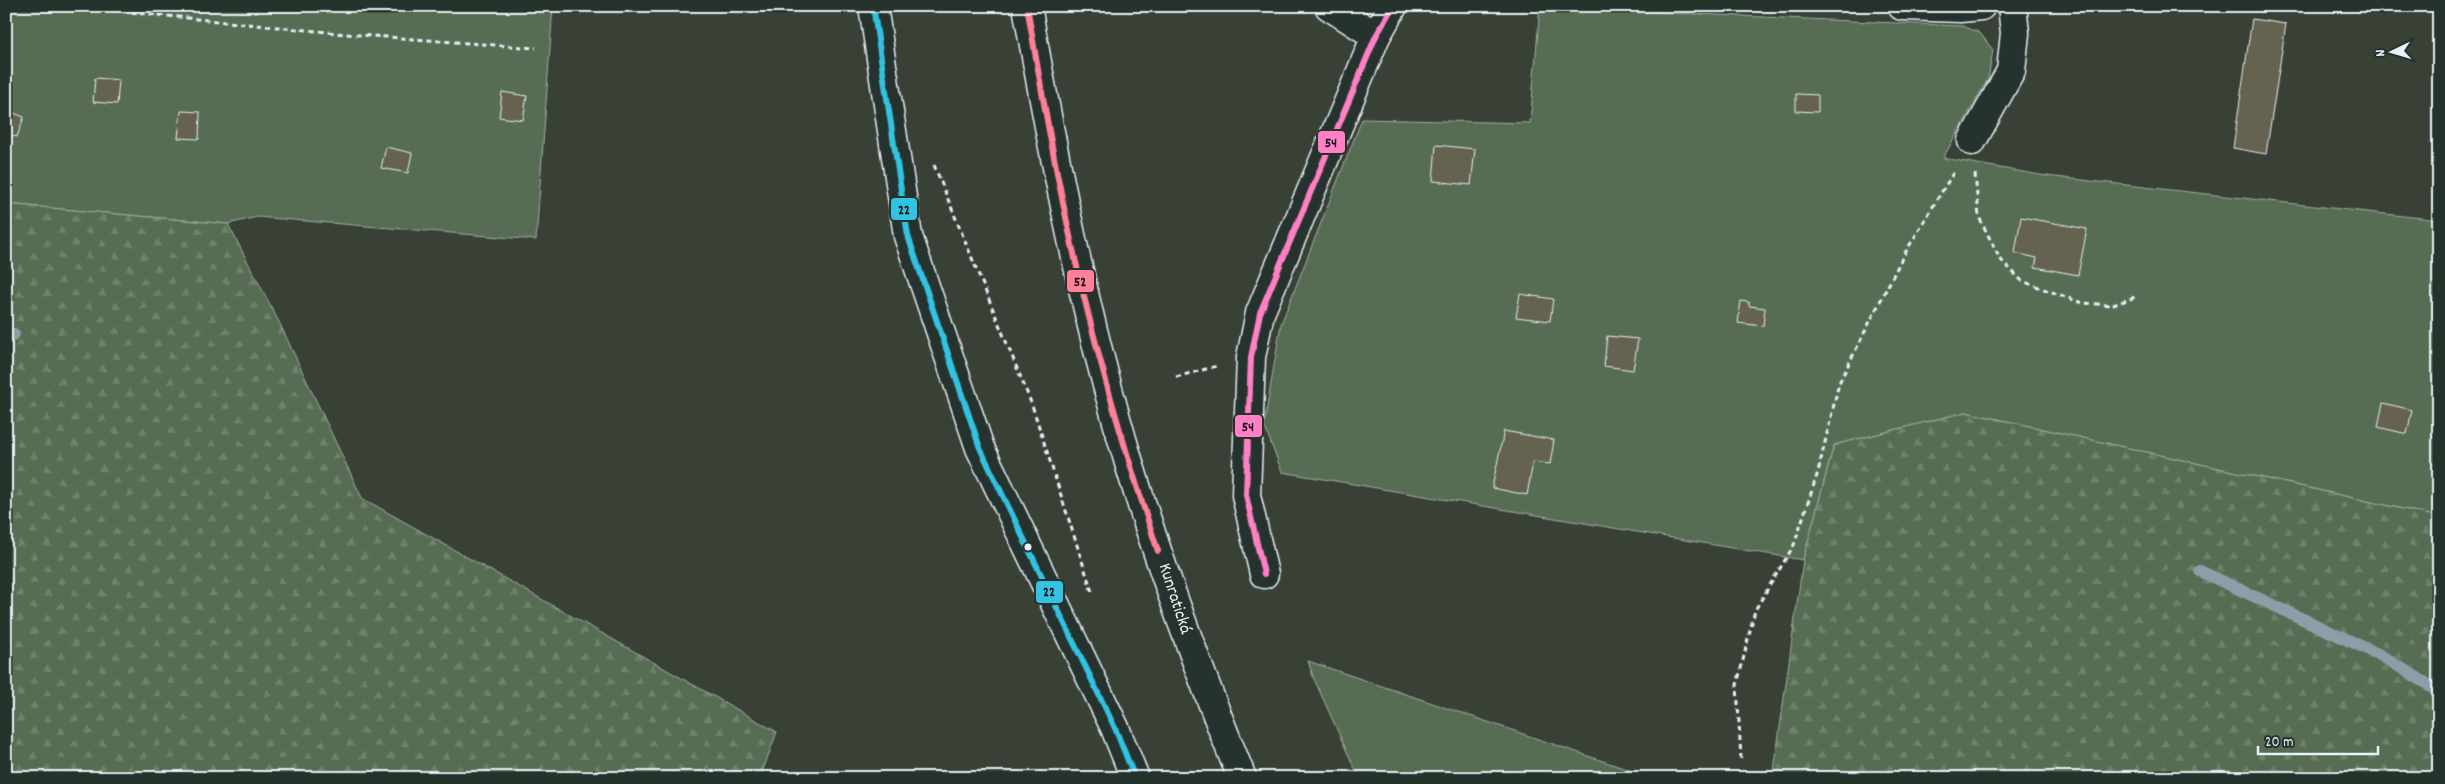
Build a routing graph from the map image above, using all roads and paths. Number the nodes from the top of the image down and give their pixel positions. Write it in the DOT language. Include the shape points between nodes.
graph roads {
  1 [pos="69,6"];
  2 [pos="873,6"];
  3 [pos="1028,6"];
  4 [pos="1329,6"];
  5 [pos="1394,6"];
  6 [pos="1902,6"];
  7 [pos="1981,6"];
  8 [pos="2012,6"];
  9 [pos="1376,36"];
  10 [pos="536,48"];
  11 [pos="1972,141"];
  12 [pos="934,164"];
  13 [pos="2138,296"];
  14 [pos="1070,525"];
  15 [pos="1264,574"];
  16 [pos="1741,759"];
  17 [pos="1135,778"];
  18 [pos="1242,778"];
  1 -- 10 [label="path" via="346,34"];
  2 -- 17 [label="street" via="908,236 980,448 1115,728"];
  3 -- 18 [label="street, Kunratická" via="1077,268 1129,463 1194,659"];
  4 -- 9 [label="street"];
  5 -- 9 [label="street"];
  6 -- 7 [label="street"];
  8 -- 11 [label="street" via="2015,34 2011,71"];
  9 -- 15 [label="street" via="1258,322 1251,357 1246,495"];
  11 -- 13 [label="path" via="1979,217 2000,259 2022,281 2082,303 2113,305"];
  11 -- 16 [label="path" via="1902,258 1839,383 1818,472 1794,546 1755,610 1736,685"];
  12 -- 14 [label="path" via="1032,405"];
}
